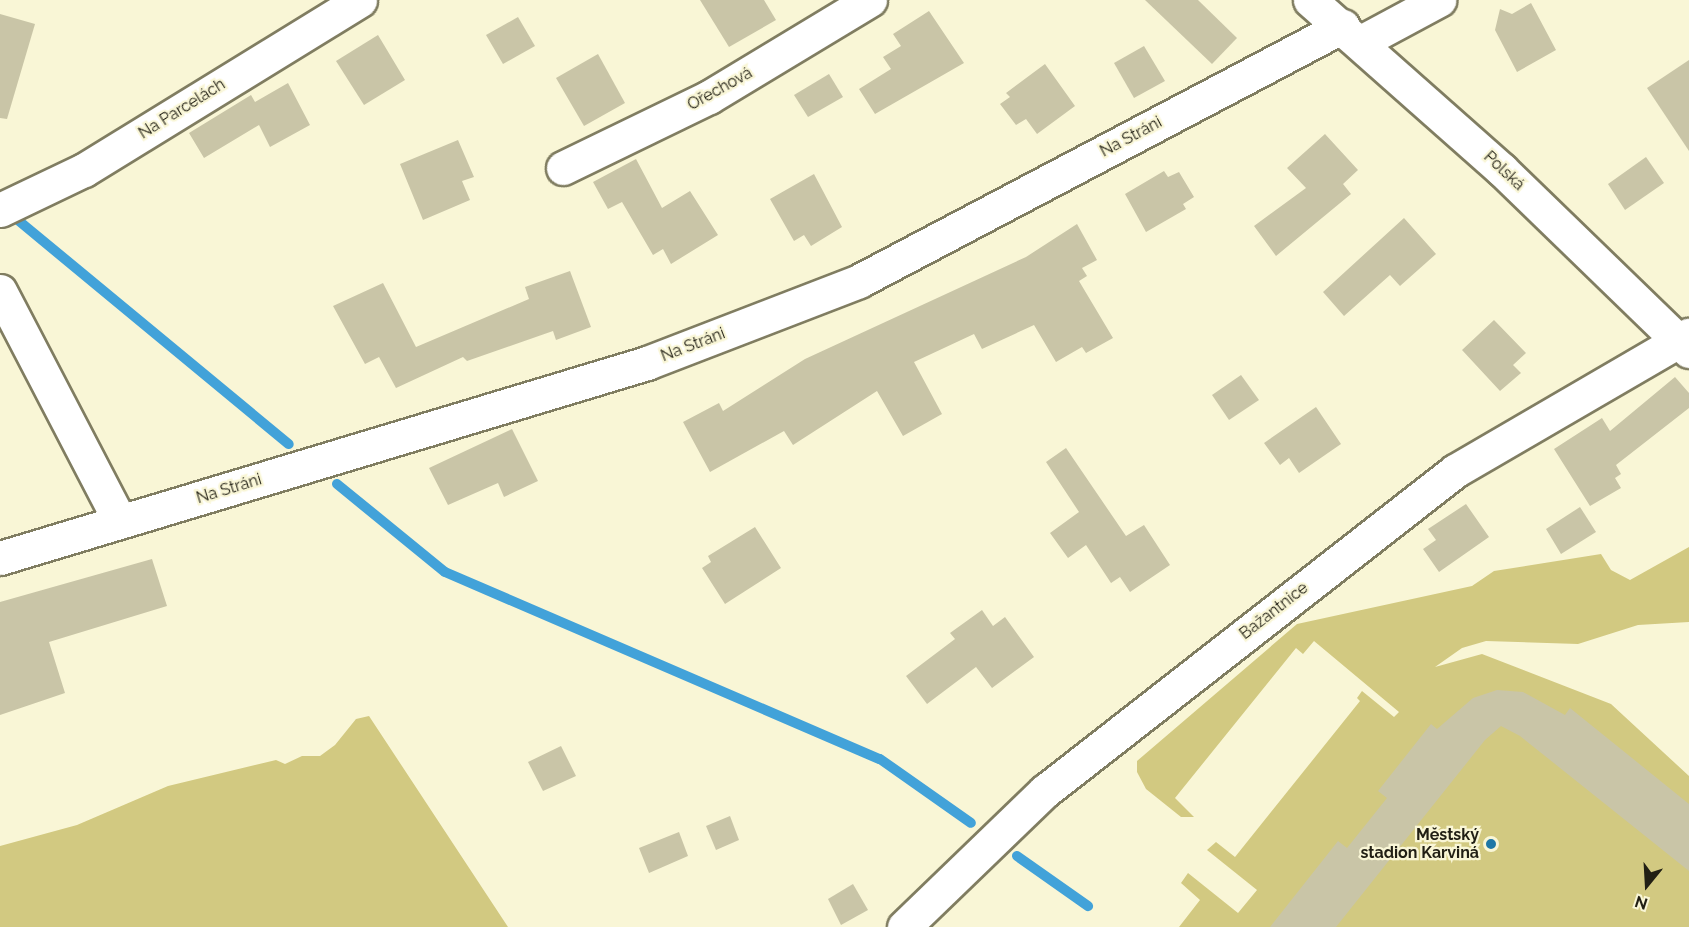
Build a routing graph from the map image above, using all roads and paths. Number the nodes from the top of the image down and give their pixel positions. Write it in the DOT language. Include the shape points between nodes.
graph roads {
  1 [pos="360,0"];
  2 [pos="870,0"];
  3 [pos="1310,0"];
  4 [pos="1439,0"];
  5 [pos="1352,34"];
  6 [pos="563,168"];
  7 [pos="0,210"];
  8 [pos="0,291"];
  9 [pos="1686,342"];
  10 [pos="120,522"];
  11 [pos="0,558"];
  12 [pos="904,927"];
  1 -- 7 [label="street, Na Parcelách" via="84,170"];
  2 -- 6 [label="street, Ořechová" via="709,97"];
  3 -- 5 [label="street, Polská"];
  4 -- 5 [label="street, Na Stráni"];
  5 -- 9 [label="street, Polská"];
  5 -- 10 [label="street, Na Stráni" via="859,281 647,363"];
  8 -- 10 [label="street"];
  9 -- 12 [label="street, Bažantnice" via="1455,471 1045,791"];
  10 -- 11 [label="street, Na Stráni"];
}
